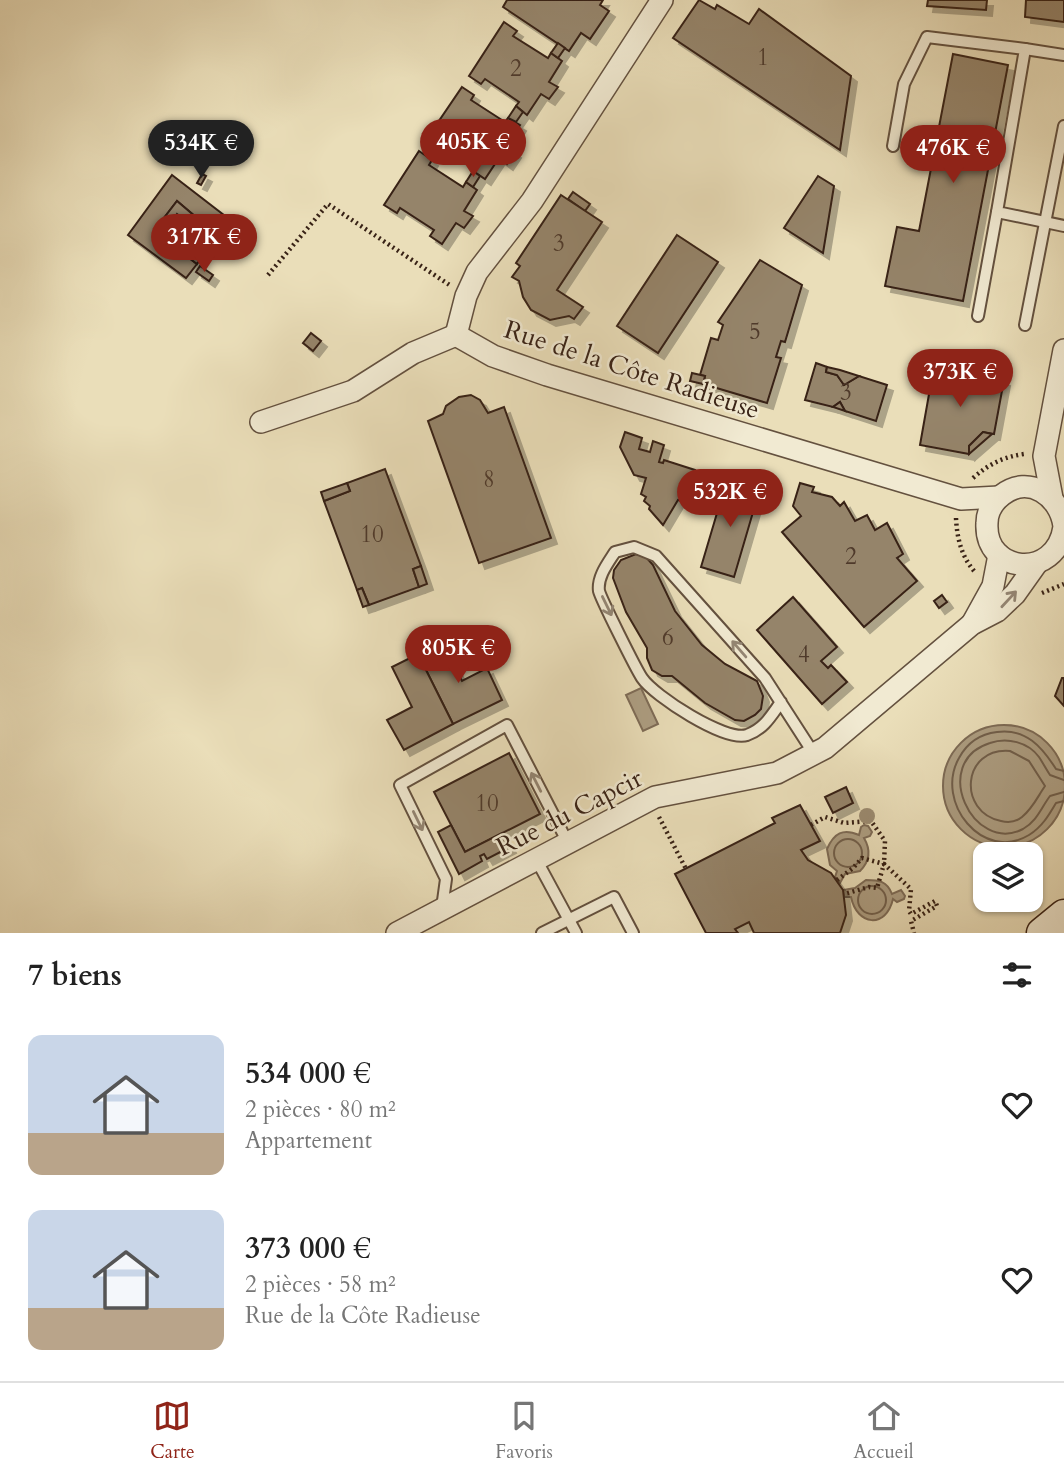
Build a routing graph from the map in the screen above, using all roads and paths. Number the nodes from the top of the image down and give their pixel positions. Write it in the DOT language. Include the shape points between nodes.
graph roads {
  1 [pos="662,0"];
  2 [pos="1025,49"];
  3 [pos="1064,55"];
  4 [pos="1064,126"];
  5 [pos="893,146"];
  6 [pos="997,212"];
  7 [pos="1045,221"];
  8 [pos="1064,226"];
  9 [pos="268,275"];
  10 [pos="466,296"];
  11 [pos="978,316"];
  12 [pos="1025,325"];
  13 [pos="456,335"];
  14 [pos="1064,350"];
  15 [pos="261,422"];
  16 [pos="1044,456"];
  17 [pos="1019,488"];
  18 [pos="999,497"];
  19 [pos="961,499"];
  20 [pos="1061,525"];
  21 [pos="987,532"];
  22 [pos="999,555"];
  23 [pos="1037,563"];
  24 [pos="972,624"];
  25 [pos="781,702"];
  26 [pos="814,754"];
  27 [pos="657,813"];
  28 [pos="811,825"];
  29 [pos="568,843"];
  30 [pos="536,859"];
  31 [pos="884,864"];
  32 [pos="686,869"];
  33 [pos="837,880"];
  34 [pos="844,894"];
  35 [pos="441,911"];
  36 [pos="1064,915"];
  37 [pos="569,919"];
  38 [pos="397,933"];
  39 [pos="542,933"];
  40 [pos="576,933"];
  41 [pos="633,933"];
  42 [pos="914,933"];
  43 [pos="1042,933"];
  1 -- 10 [label="street" via="532,201 477,272"];
  2 -- 3 [label="lane"];
  2 -- 5 [label="lane" via="928,37 904,84"];
  2 -- 6 [label="lane"];
  4 -- 7 [label="lane"];
  6 -- 7 [label="lane"];
  6 -- 11 [label="lane"];
  7 -- 8 [label="lane"];
  7 -- 12 [label="lane"];
  9 -- 10 [label="path" via="328,204"];
  10 -- 13 [label="street"];
  13 -- 15 [label="street" via="413,353 353,391"];
  13 -- 19 [label="street, Rue de la Côte Radieuse" via="493,356 547,375"];
  14 -- 16 [label="street"];
  16 -- 17 [label="street"];
  16 -- 20 [label="street"];
  17 -- 18 [label="street"];
  17 -- 20 [label="street" via="1031,488"];
  18 -- 19 [label="street, Rue de la Côte Radieuse"];
  18 -- 21 [label="street" via="991,507"];
  19 -- 21 [label="street"];
  20 -- 23 [label="street" via="1049,557"];
  21 -- 22 [label="street"];
  22 -- 23 [label="street" via="1017,564"];
  22 -- 24 [label="street, Rue du Capcir" via="993,586"];
  24 -- 23 [label="street, Rue du Capcir, one-way" via="997,611"];
  24 -- 26 [label="street, Rue du Capcir"];
  25 -- 25 [label="lane, one-way" via="656,556 634,547 615,552 603,570 599,590 642,679 723,734 745,736 765,725"];
  25 -- 26 [label="lane"];
  26 -- 29 [label="street, Rue du Capcir" via="776,773 655,797"];
  27 -- 32 [label="path"];
  28 -- 31 [label="path" via="825,817 871,821 885,841"];
  29 -- 30 [label="street, Rue du Capcir"];
  29 -- 35 [label="lane, one-way" via="507,725 400,785 446,879"];
  30 -- 35 [label="street, Rue du Capcir"];
  30 -- 37 [label="lane"];
  31 -- 33 [label="path" via="862,858"];
  31 -- 34 [label="path" via="877,888"];
  31 -- 42 [label="path" via="911,889 911,914 935,901 937,906 911,921"];
  35 -- 38 [label="street, Rue du Capcir"];
  36 -- 43 [label="street"];
  37 -- 39 [label="lane"];
  37 -- 40 [label="lane"];
  37 -- 41 [label="lane" via="614,897"];
}
